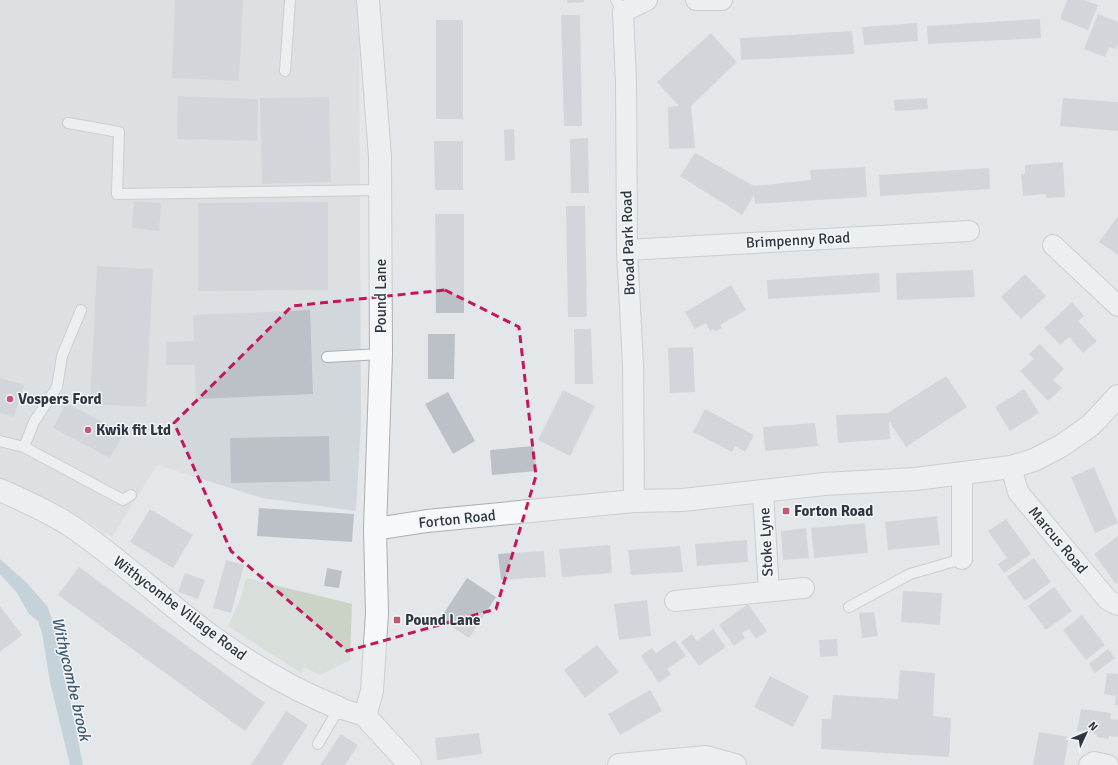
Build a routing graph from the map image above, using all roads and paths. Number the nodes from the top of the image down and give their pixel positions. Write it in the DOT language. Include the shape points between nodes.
graph roads {
  1 [pos="290,0"];
  2 [pos="368,0"];
  3 [pos="647,0"];
  4 [pos="696,0"];
  5 [pos="722,0"];
  6 [pos="619,6"];
  7 [pos="285,71"];
  8 [pos="68,123"];
  9 [pos="380,190"];
  10 [pos="969,231"];
  11 [pos="1053,245"];
  12 [pos="627,250"];
  13 [pos="1118,306"];
  14 [pos="81,310"];
  15 [pos="381,354"];
  16 [pos="327,357"];
  17 [pos="1117,401"];
  18 [pos="0,441"];
  19 [pos="24,447"];
  20 [pos="1011,467"];
  21 [pos="962,474"];
  22 [pos="0,490"];
  23 [pos="763,492"];
  24 [pos="131,495"];
  25 [pos="634,500"];
  26 [pos="376,529"];
  27 [pos="962,559"];
  28 [pos="804,588"];
  29 [pos="769,591"];
  30 [pos="675,601"];
  31 [pos="1118,604"];
  32 [pos="848,607"];
  33 [pos="339,708"];
  34 [pos="365,716"];
  35 [pos="318,744"];
  36 [pos="410,765"];
  37 [pos="619,765"];
  38 [pos="735,765"];
  39 [pos="1089,765"];
  40 [pos="1108,765"];
  1 -- 7 [label="lane"];
  2 -- 9 [label="street, Pound Lane" via="380,157"];
  3 -- 6 [label="street, Broad Park Road"];
  4 -- 5 [label="street"];
  6 -- 12 [label="street, Broad Park Road" via="626,82"];
  8 -- 9 [label="lane" via="119,132 117,194"];
  9 -- 15 [label="street, Pound Lane"];
  10 -- 12 [label="street, Brimpenny Road"];
  11 -- 13 [label="street"];
  12 -- 25 [label="street, Broad Park Road" via="633,365"];
  14 -- 19 [label="lane" via="62,356 57,387 34,422"];
  15 -- 16 [label="lane"];
  15 -- 26 [label="street, Pound Lane"];
  17 -- 20 [label="street, Forton Road" via="1091,425 1061,446 1034,460"];
  18 -- 19 [label="lane"];
  19 -- 24 [label="lane" via="123,500"];
  20 -- 21 [label="street, Forton Road"];
  20 -- 31 [label="street, Marcus Road" via="1018,492 1108,600"];
  21 -- 23 [label="street, Forton Road" via="824,484"];
  21 -- 27 [label="street"];
  22 -- 33 [label="street, Withycombe Village Road" via="68,524 215,639 283,683"];
  23 -- 25 [label="street, Forton Road" via="683,500"];
  23 -- 29 [label="street, Stoke Lyne"];
  25 -- 26 [label="street, Forton Road" via="427,521"];
  26 -- 34 [label="street, Pound Lane" via="377,613 372,691"];
  27 -- 32 [label="lane" via="910,574"];
  28 -- 29 [label="street, Stoke Lyne"];
  29 -- 30 [label="street, Stoke Lyne"];
  33 -- 34 [label="street, Withycombe Village Road"];
  33 -- 35 [label="lane"];
  34 -- 36 [label="street"];
  37 -- 38 [label="street" via="706,757"];
  39 -- 40 [label="street" via="1094,762"];
}
